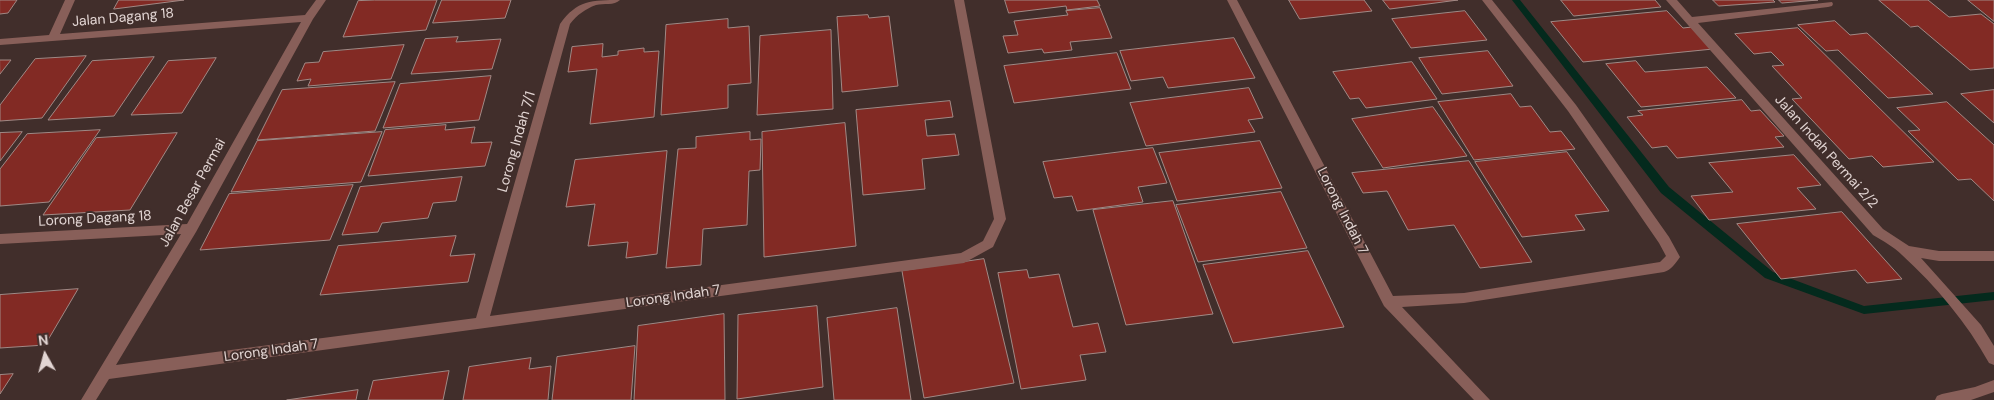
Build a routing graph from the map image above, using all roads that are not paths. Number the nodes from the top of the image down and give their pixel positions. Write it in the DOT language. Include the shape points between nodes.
graph roads {
  1 [pos="70,0"];
  2 [pos="321,0"];
  3 [pos="615,0"];
  4 [pos="959,0"];
  5 [pos="1232,0"];
  6 [pos="1488,0"];
  7 [pos="1671,0"];
  8 [pos="1828,4"];
  9 [pos="308,18"];
  10 [pos="1689,21"];
  11 [pos="53,38"];
  12 [pos="0,42"];
  13 [pos="191,229"];
  14 [pos="0,239"];
  15 [pos="1906,250"];
  16 [pos="1994,256"];
  17 [pos="1389,302"];
  18 [pos="481,324"];
  19 [pos="1994,360"];
  20 [pos="105,373"];
  21 [pos="1994,386"];
  22 [pos="88,400"];
  23 [pos="1482,400"];
  24 [pos="1942,400"];
  1 -- 11 [label="street"];
  2 -- 9 [label="street, Jalan Besar Permai"];
  3 -- 18 [label="street, Lorong Indah 7/1" via="595,2 575,11 565,24"];
  4 -- 18 [label="street, Lorong Indah 7" via="1000,219 988,244 964,258"];
  5 -- 17 [label="street, Lorong Indah 7"];
  6 -- 17 [label="street" via="1572,108 1673,257 1664,267 1464,298"];
  7 -- 10 [label="street, Jalan Indah Permai 2/2"];
  8 -- 10 [label="street"];
  9 -- 11 [label="street, Jalan Dagang 18"];
  9 -- 13 [label="street, Jalan Besar Permai"];
  10 -- 15 [label="street, Jalan Indah Permai 2/2" via="1878,232"];
  11 -- 12 [label="street, Jalan Dagang 18"];
  13 -- 14 [label="street, Lorong Dagang 18"];
  13 -- 20 [label="street, Jalan Besar Permai"];
  15 -- 16 [label="street, Jalan Indah Permai 2/2" via="1939,256"];
  15 -- 19 [label="street" via="1942,289"];
  17 -- 23 [label="street, Lorong Indah 7"];
  18 -- 20 [label="street, Lorong Indah 7"];
  20 -- 22 [label="street, Jalan Besar Permai"];
  21 -- 24 [label="street"];
}
